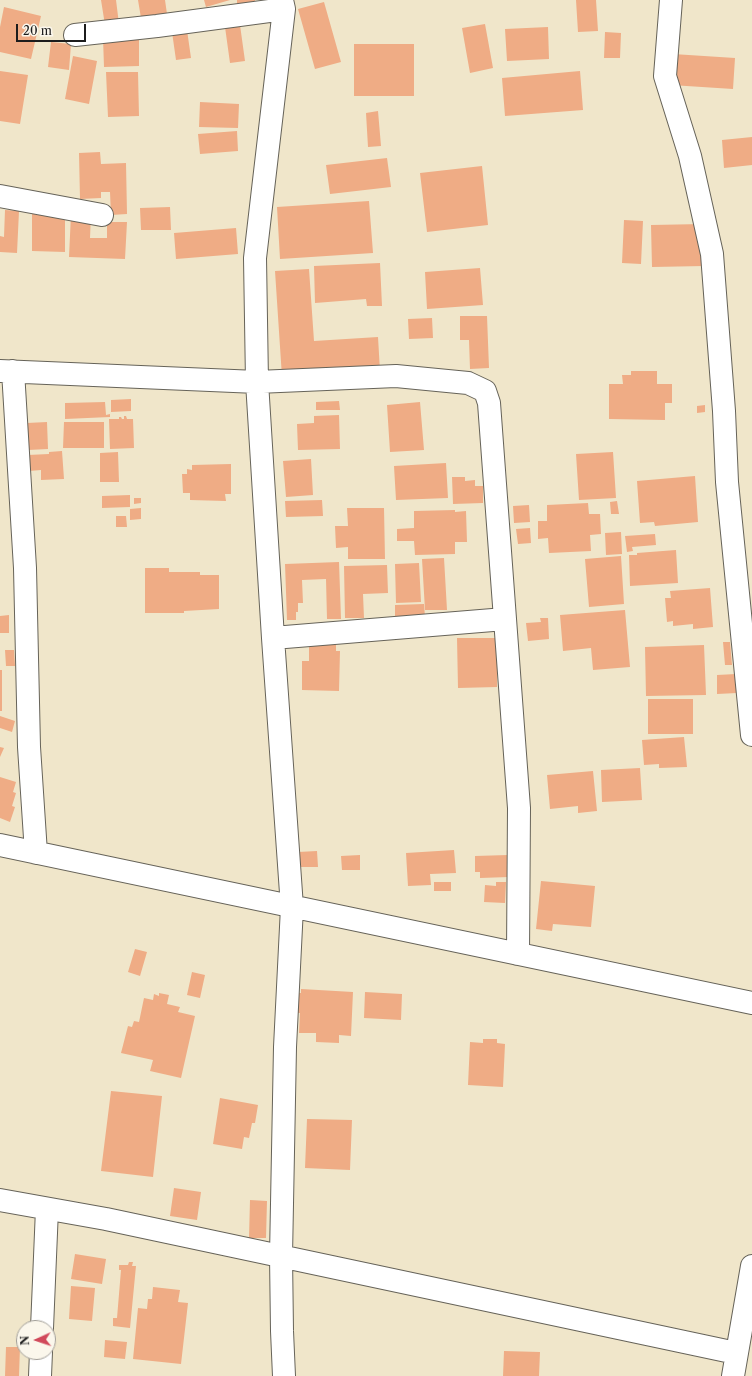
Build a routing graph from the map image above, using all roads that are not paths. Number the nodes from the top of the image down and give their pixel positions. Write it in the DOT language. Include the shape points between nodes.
graph roads {
  1 [pos="671,0"];
  2 [pos="283,5"];
  3 [pos="74,36"];
  4 [pos="0,196"];
  5 [pos="102,215"];
  6 [pos="7,371"];
  7 [pos="257,382"];
  8 [pos="505,619"];
  9 [pos="273,638"];
  10 [pos="752,735"];
  11 [pos="0,845"];
  12 [pos="36,853"];
  13 [pos="292,907"];
  14 [pos="518,954"];
  15 [pos="752,1003"];
  16 [pos="0,1200"];
  17 [pos="47,1209"];
  18 [pos="281,1256"];
  19 [pos="752,1266"];
  20 [pos="42,1320"];
  21 [pos="736,1353"];
  22 [pos="41,1360"];
  23 [pos="40,1376"];
  24 [pos="284,1376"];
  25 [pos="733,1376"];
  1 -- 10 [label="street" via="665,76 690,156 712,254 727,482"];
  2 -- 3 [label="street" via="158,26"];
  2 -- 7 [label="street" via="255,258"];
  4 -- 5 [label="street"];
  6 -- 7 [label="street"];
  6 -- 12 [label="street" via="25,568 29,747"];
  7 -- 8 [label="street" via="396,376 468,383 484,390 489,403"];
  7 -- 9 [label="street"];
  8 -- 9 [label="street"];
  8 -- 14 [label="street" via="519,808"];
  9 -- 13 [label="street"];
  11 -- 12 [label="street"];
  12 -- 13 [label="street"];
  13 -- 14 [label="street"];
  13 -- 18 [label="street" via="285,1047"];
  14 -- 15 [label="street"];
  16 -- 17 [label="street"];
  17 -- 18 [label="street"];
  17 -- 20 [label="street"];
  18 -- 21 [label="street"];
  18 -- 24 [label="street"];
  19 -- 21 [label="street"];
  21 -- 25 [label="street"];
  22 -- 23 [label="street"];
}
